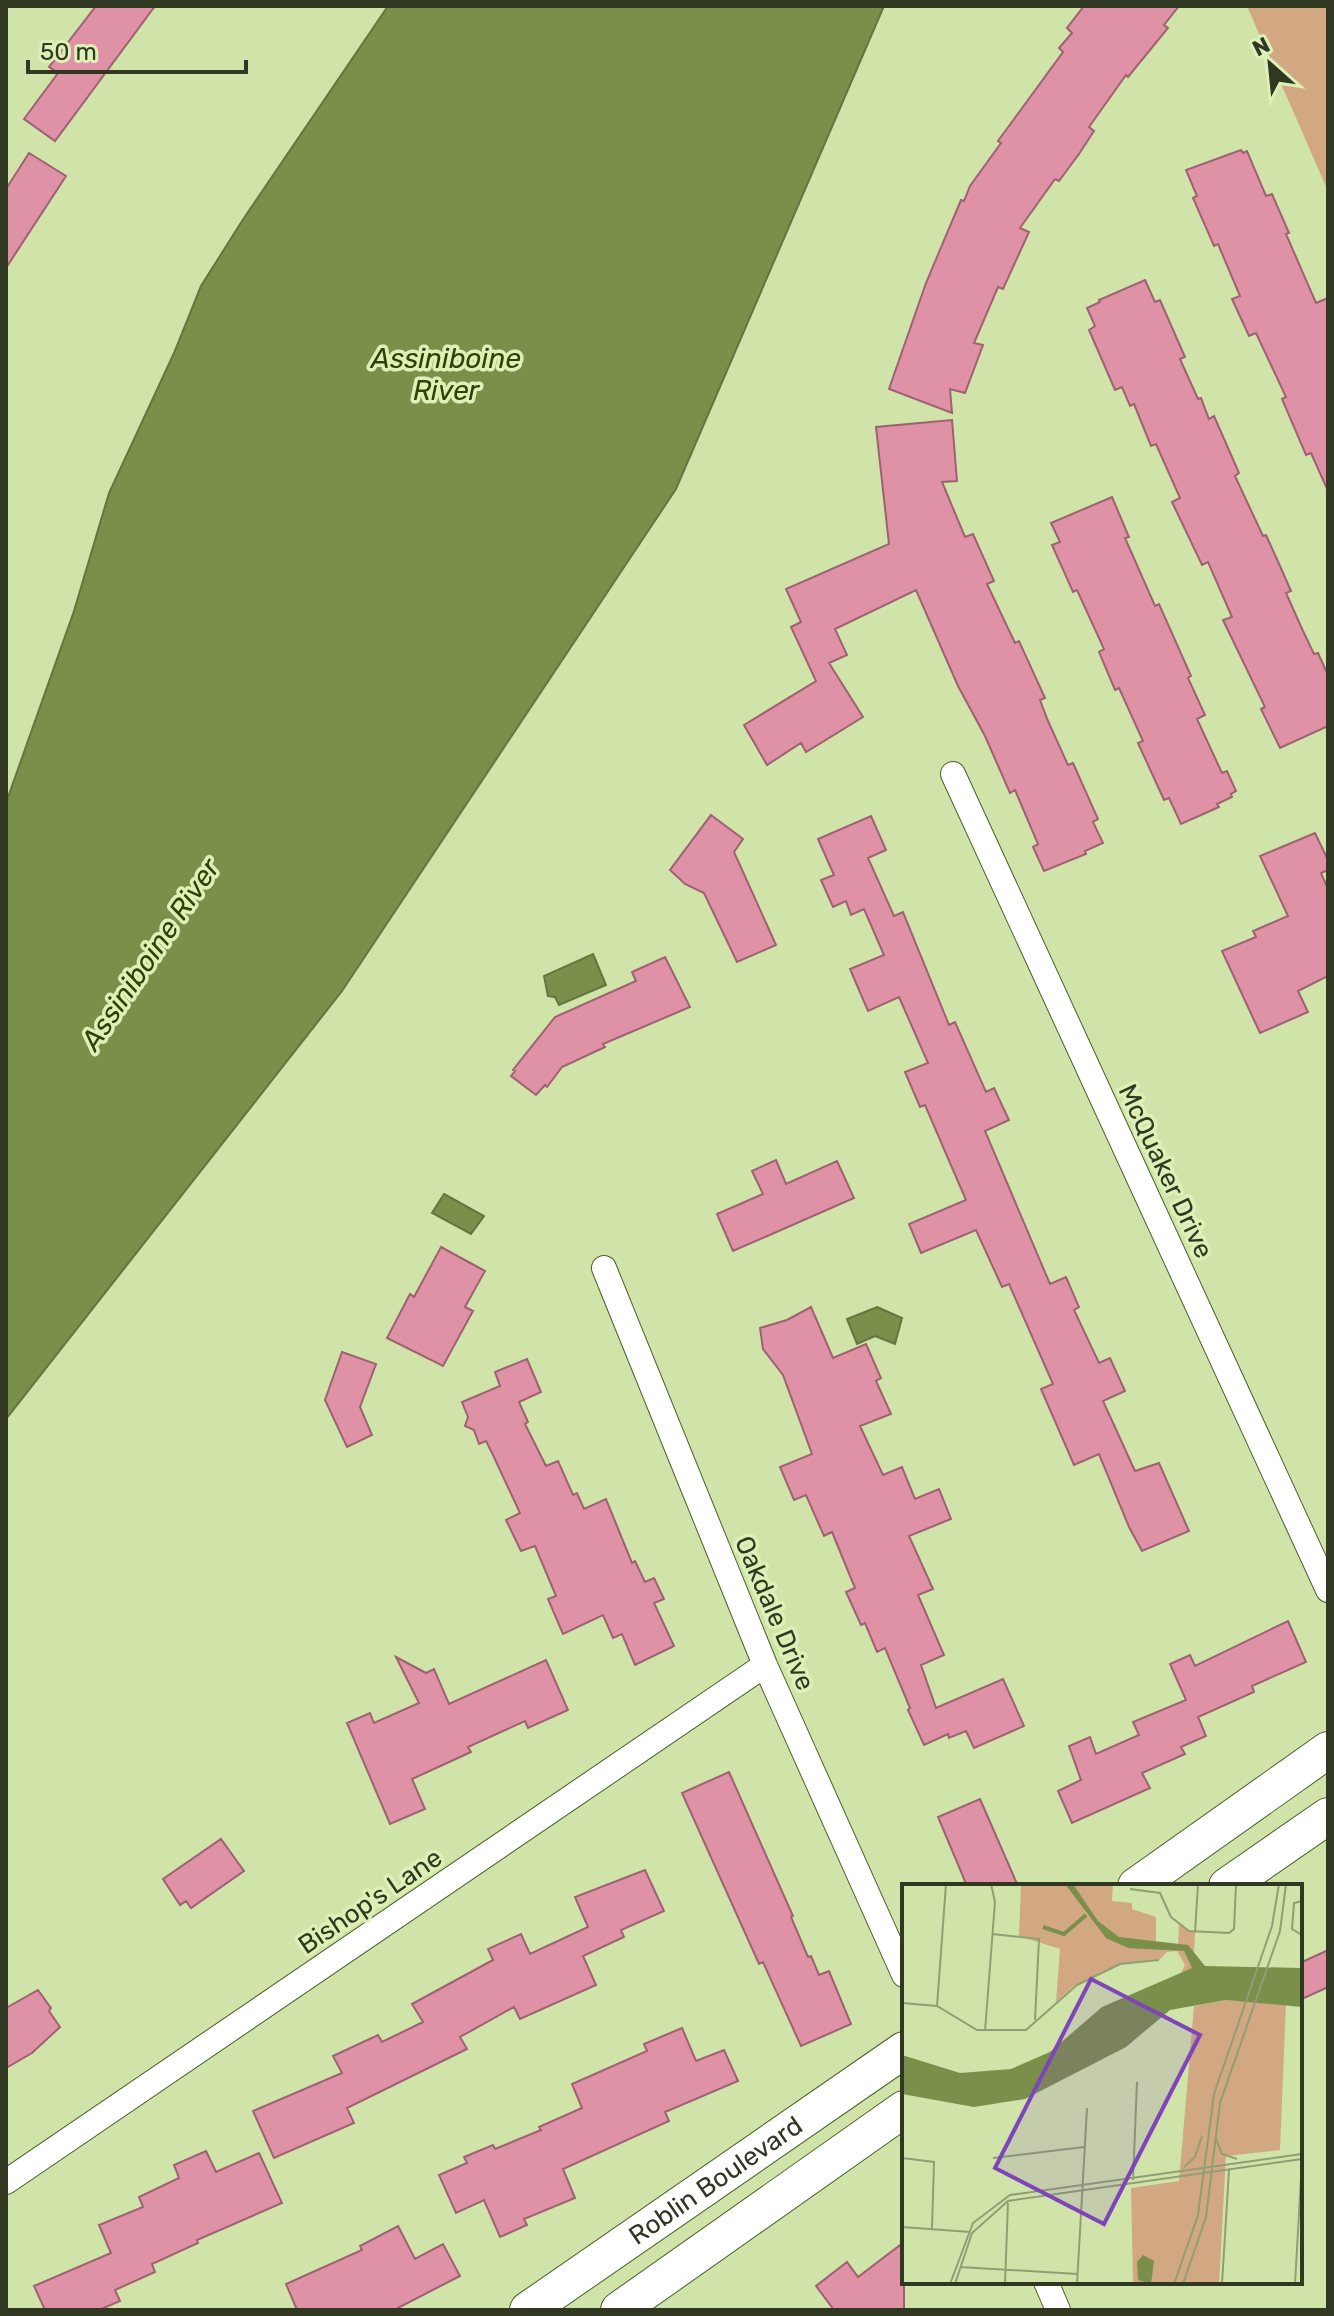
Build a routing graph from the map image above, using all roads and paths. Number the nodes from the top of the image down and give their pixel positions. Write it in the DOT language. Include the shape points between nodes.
graph roads {
  1 [pos="953,774"];
  2 [pos="604,1268"];
  3 [pos="1328,1590"];
  4 [pos="765,1665"];
  5 [pos="1328,1750"];
  6 [pos="1328,1816"];
  7 [pos="1139,1884"];
  8 [pos="1230,1884"];
  9 [pos="902,1971"];
  10 [pos="902,2051"];
  11 [pos="902,2110"];
  12 [pos="6,2182"];
  13 [pos="1047,2284"];
  14 [pos="528,2310"];
  15 [pos="619,2310"];
  16 [pos="1058,2310"];
  1 -- 3 [label="street, McQuaker Drive"];
  2 -- 4 [label="street, Oakdale Drive"];
  4 -- 9 [label="street, Oakdale Drive"];
  4 -- 12 [label="street, Bishop's Lane"];
  5 -- 7 [label="main road"];
  6 -- 8 [label="main road"];
  10 -- 14 [label="main road, Roblin Boulevard"];
  11 -- 15 [label="main road, Roblin Boulevard"];
  13 -- 16 [label="street"];
}
